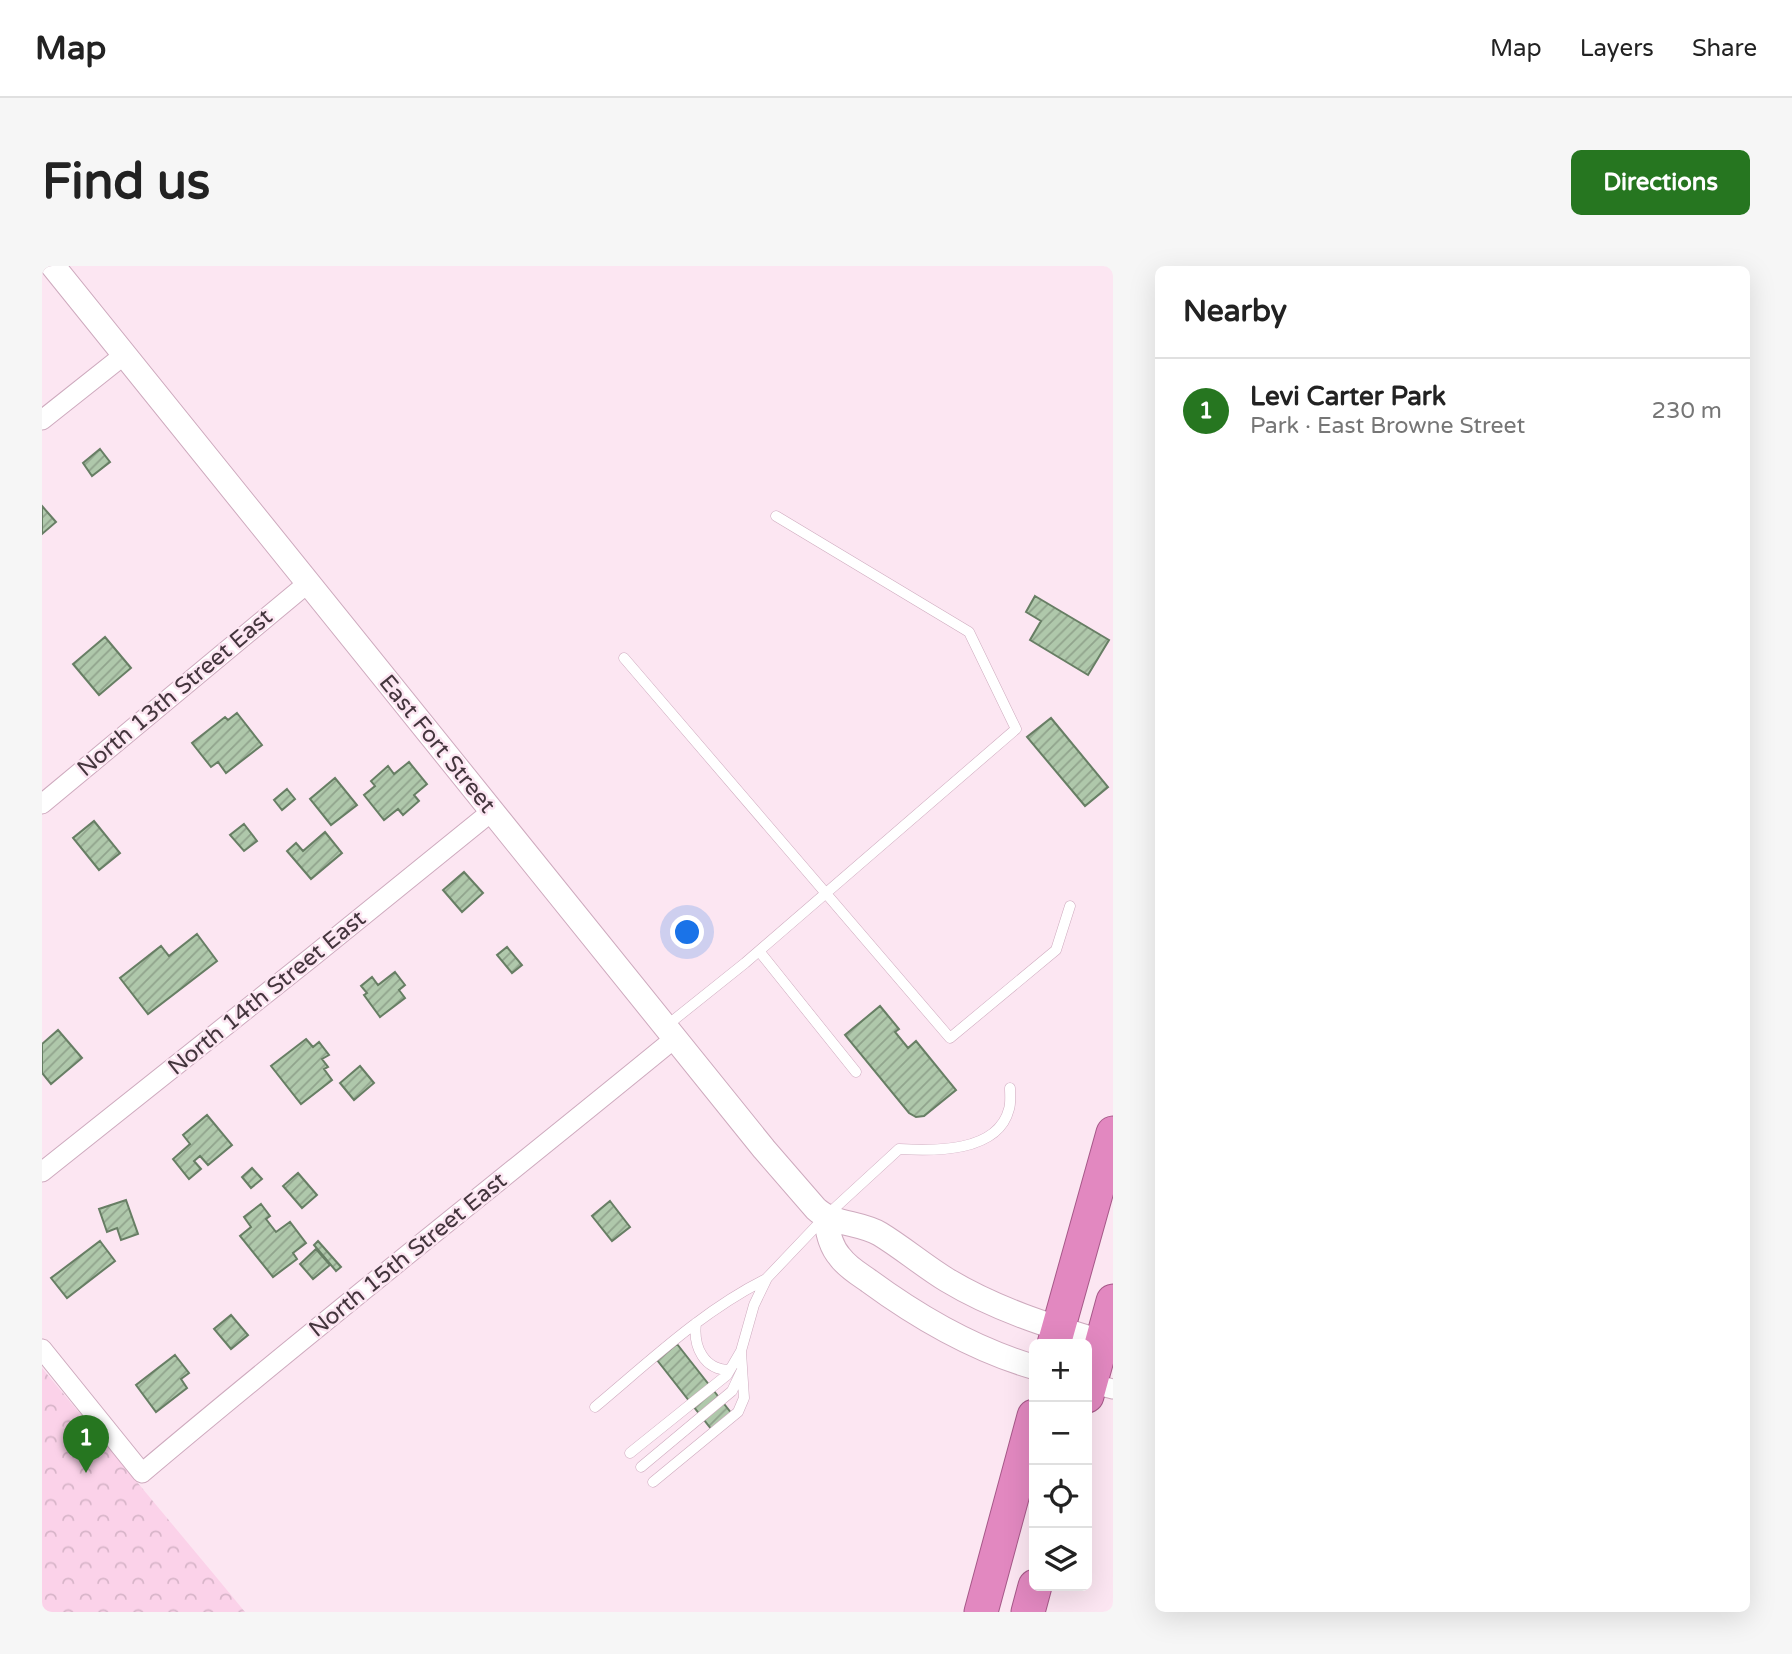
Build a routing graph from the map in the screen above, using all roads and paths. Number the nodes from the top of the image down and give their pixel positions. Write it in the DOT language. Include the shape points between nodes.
graph roads {
  1 [pos="53,266"];
  2 [pos="124,355"];
  3 [pos="42,420"];
  4 [pos="776,516"];
  5 [pos="308,583"];
  6 [pos="624,658"];
  7 [pos="42,804"];
  8 [pos="491,812"];
  9 [pos="826,893"];
  10 [pos="1070,906"];
  11 [pos="759,951"];
  12 [pos="669,1033"];
  13 [pos="856,1072"];
  14 [pos="1010,1088"];
  15 [pos="1113,1133"];
  16 [pos="42,1172"];
  17 [pos="825,1217"];
  18 [pos="767,1278"];
  19 [pos="1113,1301"];
  20 [pos="696,1323"];
  21 [pos="1056,1336"];
  22 [pos="1107,1344"];
  23 [pos="42,1349"];
  24 [pos="741,1351"];
  25 [pos="1029,1365"];
  26 [pos="730,1370"];
  27 [pos="742,1371"];
  28 [pos="1094,1388"];
  29 [pos="595,1407"];
  30 [pos="1029,1434"];
  31 [pos="630,1453"];
  32 [pos="641,1467"];
  33 [pos="653,1482"];
  34 [pos="1033,1591"];
  35 [pos="981,1612"];
  36 [pos="1027,1612"];
  1 -- 2 [label="street, East Fort Street"];
  2 -- 3 [label="street"];
  2 -- 5 [label="street, East Fort Street"];
  4 -- 9 [label="lane" via="969,632 1016,729"];
  5 -- 7 [label="street, North 13th Street East"];
  5 -- 8 [label="street, East Fort Street"];
  6 -- 9 [label="lane"];
  8 -- 12 [label="street, East Fort Street"];
  8 -- 16 [label="street, North 14th Street East"];
  9 -- 10 [label="lane" via="950,1038 1056,950"];
  9 -- 11 [label="lane"];
  11 -- 12 [label="lane"];
  11 -- 13 [label="lane"];
  12 -- 17 [label="street, East Fort Street"];
  12 -- 23 [label="street, North 15th Street East" via="485,1194 142,1473"];
  14 -- 17 [label="lane" via="1009,1110 1001,1125 986,1137 944,1150 899,1149"];
  15 -- 21 [label="highway"];
  17 -- 18 [label="lane"];
  17 -- 21 [label="street" via="880,1234 961,1288"];
  17 -- 25 [label="street, East Fort Street" via="839,1257 879,1289 957,1334"];
  18 -- 20 [label="lane"];
  18 -- 24 [label="lane"];
  19 -- 22 [label="highway"];
  20 -- 26 [label="lane" via="702,1357 714,1367"];
  20 -- 29 [label="lane"];
  21 -- 22 [label="street"];
  22 -- 28 [label="highway"];
  24 -- 26 [label="lane"];
  24 -- 27 [label="lane"];
  26 -- 31 [label="lane"];
  27 -- 32 [label="lane" via="732,1391"];
  27 -- 33 [label="lane" via="744,1398 738,1412"];
  30 -- 35 [label="highway"];
  34 -- 36 [label="highway"];
}
